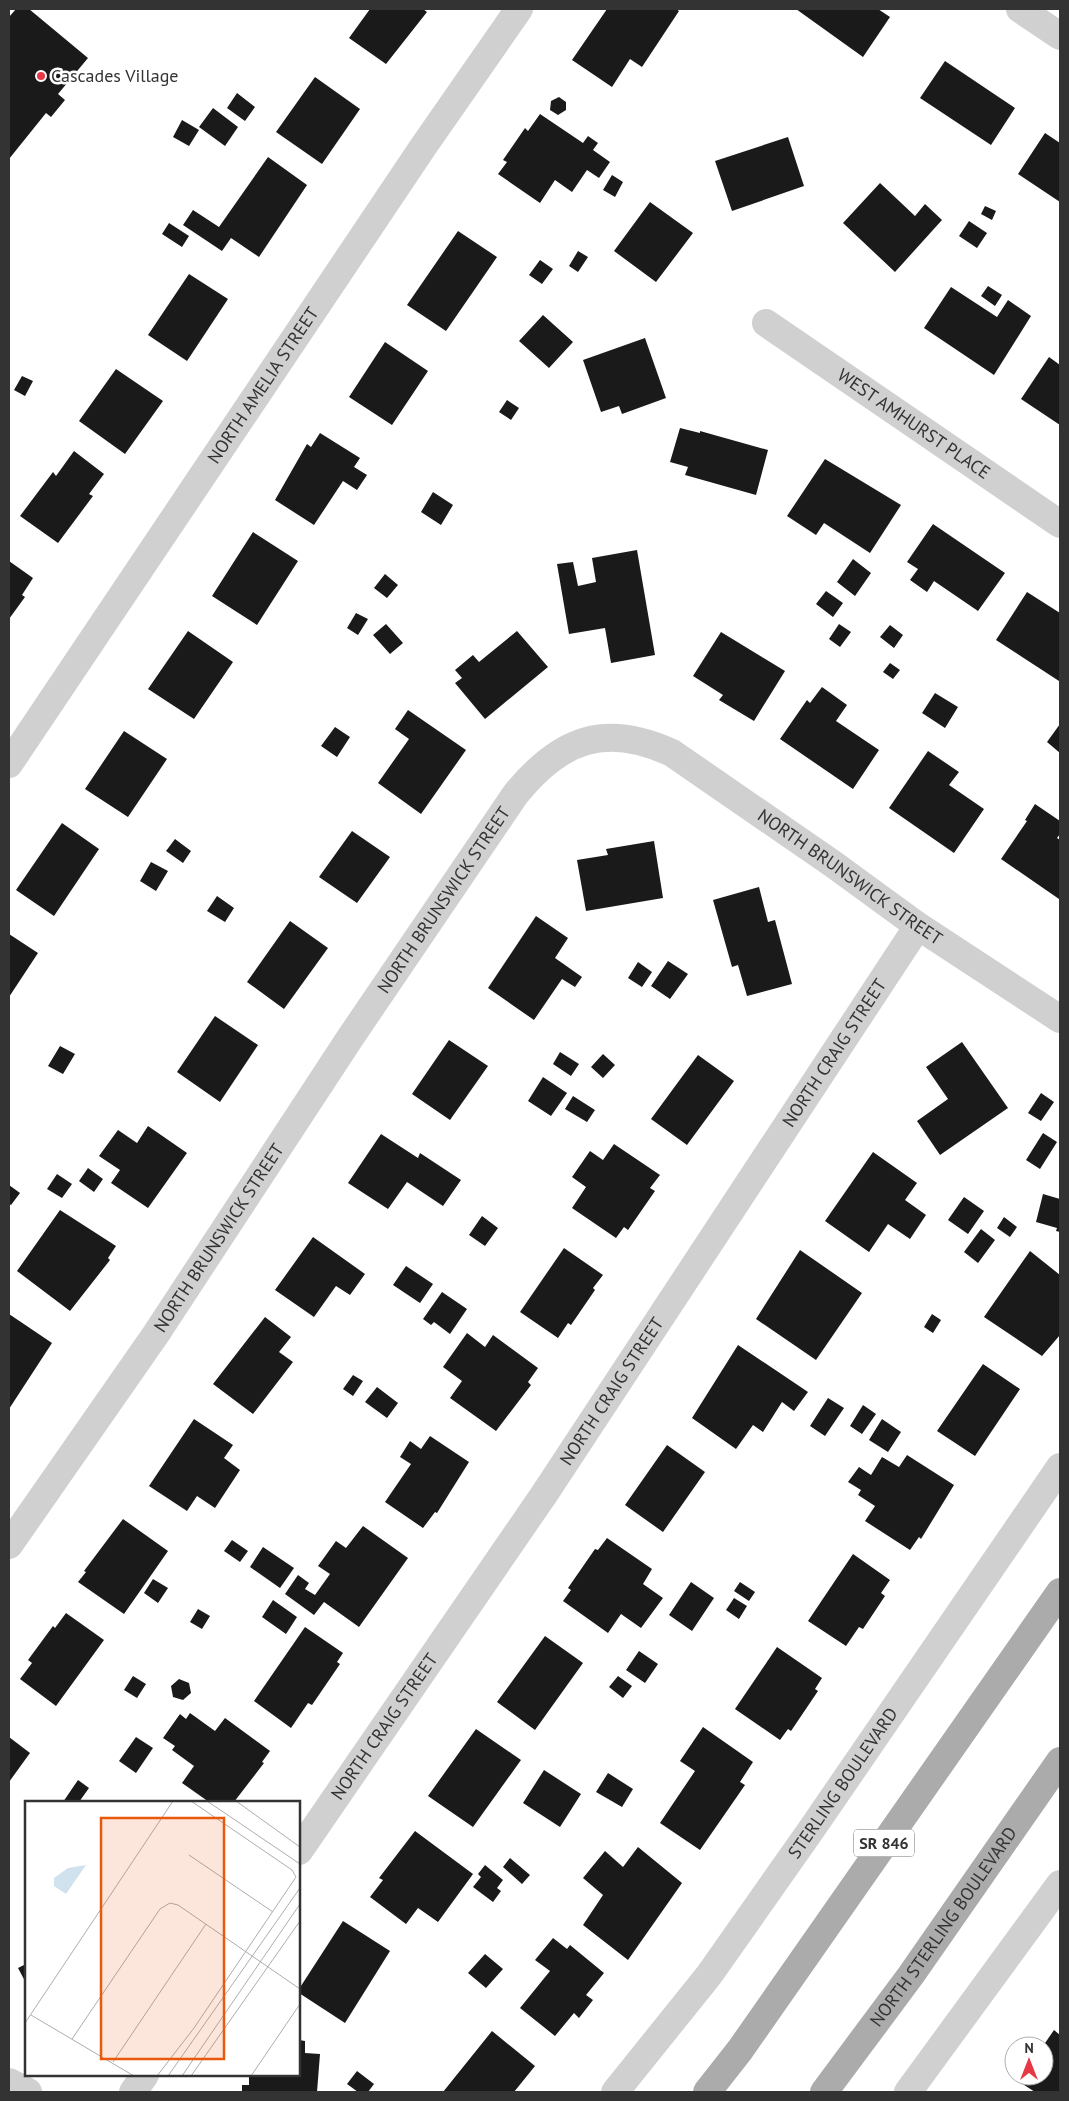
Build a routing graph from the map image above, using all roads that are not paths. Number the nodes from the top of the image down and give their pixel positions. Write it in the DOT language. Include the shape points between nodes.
graph roads {
  1 [pos="519,9"];
  2 [pos="1020,9"];
  3 [pos="1060,36"];
  4 [pos="766,323"];
  5 [pos="1060,524"];
  6 [pos="9,764"];
  7 [pos="918,926"];
  8 [pos="1060,1019"];
  9 [pos="1060,1468"];
  10 [pos="9,1546"];
  11 [pos="1060,1592"];
  12 [pos="1060,1761"];
  13 [pos="300,1850"];
  14 [pos="1060,1884"];
  15 [pos="144,2076"];
  16 [pos="9,2082"];
  17 [pos="28,2092"];
  18 [pos="133,2092"];
  19 [pos="615,2092"];
  20 [pos="707,2092"];
  21 [pos="824,2092"];
  22 [pos="908,2092"];
  1 -- 6 [label="street, NORTH AMELIA STREET" via="417,155"];
  2 -- 3 [label="street"];
  4 -- 5 [label="street, WEST AMHURST PLACE"];
  7 -- 8 [label="street, NORTH BRUNSWICK STREET"];
  7 -- 10 [label="street, NORTH BRUNSWICK STREET" via="672,753 625,737 602,738 561,752 531,776 516,795 350,1038 156,1334"];
  7 -- 13 [label="street, NORTH CRAIG STREET" via="545,1493"];
  9 -- 19 [label="street, STERLING BOULEVARD" via="709,1975"];
  11 -- 20 [label="main road, SR 846" via="740,2050"];
  12 -- 21 [label="main road, NORTH STERLING BOULEVARD" via="911,1975"];
  14 -- 22 [label="street"];
  15 -- 18 [label="street"];
  16 -- 17 [label="street"];
}
